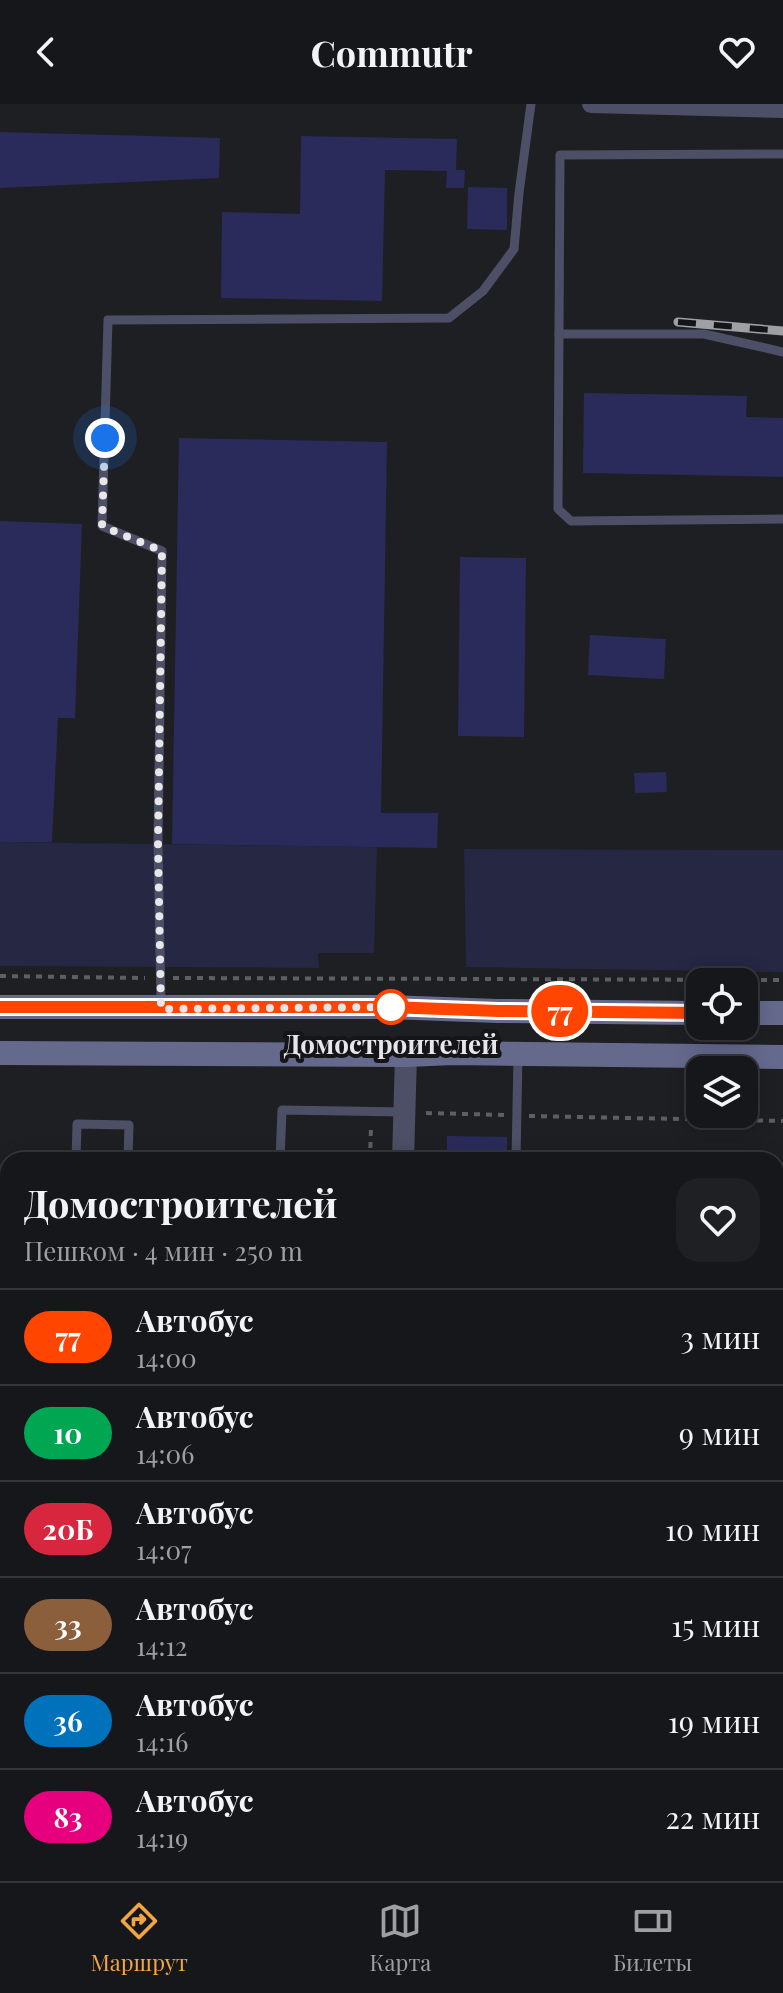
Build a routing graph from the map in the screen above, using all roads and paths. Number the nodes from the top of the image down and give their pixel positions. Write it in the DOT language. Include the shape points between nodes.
graph roads {
  1 [pos="531,104"];
  2 [pos="591,104"];
  3 [pos="783,109"];
  4 [pos="783,154"];
  5 [pos="559,334"];
  6 [pos="783,352"];
  7 [pos="783,519"];
  8 [pos="0,976"];
  9 [pos="161,978"];
  10 [pos="783,980"];
  11 [pos="0,1007"];
  12 [pos="161,1009"];
  13 [pos="686,1013"];
  14 [pos="758,1013"];
  15 [pos="783,1013"];
  16 [pos="0,1053"];
  17 [pos="406,1055"];
  18 [pos="518,1055"];
  19 [pos="783,1057"];
  20 [pos="371,1111"];
  21 [pos="404,1112"];
  22 [pos="516,1116"];
  23 [pos="783,1121"];
  24 [pos="76,1152"];
  25 [pos="128,1152"];
  26 [pos="280,1152"];
  27 [pos="370,1152"];
  28 [pos="403,1152"];
  29 [pos="516,1152"];
  1 -- 9 [label="lane" via="514,249 483,291 449,318 108,320 102,526 162,551"];
  2 -- 3 [label="street"];
  4 -- 5 [label="lane" via="560,155"];
  5 -- 6 [label="lane" via="704,334"];
  5 -- 7 [label="lane" via="558,509 571,521"];
  8 -- 9 [label="path"];
  9 -- 10 [label="path"];
  9 -- 12 [label="lane"];
  11 -- 12 [label="main road"];
  12 -- 13 [label="main road"];
  14 -- 15 [label="main road"];
  16 -- 17 [label="main road"];
  17 -- 18 [label="main road"];
  17 -- 21 [label="street"];
  18 -- 19 [label="main road"];
  18 -- 22 [label="lane"];
  20 -- 21 [label="lane"];
  20 -- 26 [label="lane" via="282,1110"];
  20 -- 27 [label="path"];
  21 -- 22 [label="path"];
  21 -- 28 [label="street"];
  22 -- 23 [label="path"];
  22 -- 29 [label="lane"];
  24 -- 25 [label="lane" via="77,1124 129,1125"];
}
